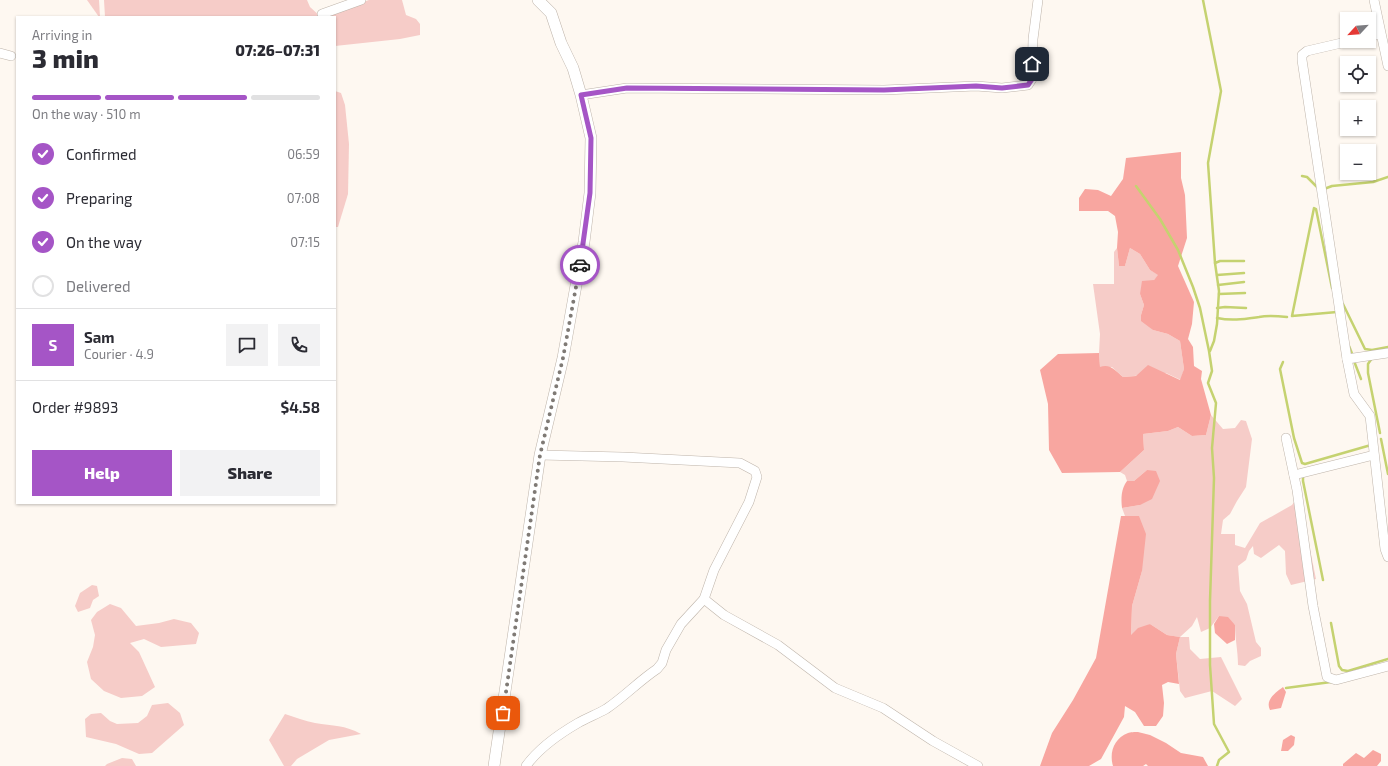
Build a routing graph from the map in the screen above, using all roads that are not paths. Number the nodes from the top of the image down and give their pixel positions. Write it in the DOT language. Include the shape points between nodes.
graph roads {
  1 [pos="361,0"];
  2 [pos="538,0"];
  3 [pos="1038,0"];
  4 [pos="1374,0"];
  5 [pos="322,14"];
  6 [pos="1380,34"];
  7 [pos="1376,35"];
  8 [pos="1340,43"];
  9 [pos="0,53"];
  10 [pos="11,56"];
  11 [pos="1388,66"];
  12 [pos="581,95"];
  13 [pos="1388,353"];
  14 [pos="1347,359"];
  15 [pos="1286,438"];
  16 [pos="540,455"];
  17 [pos="1374,455"];
  18 [pos="1294,475"];
  19 [pos="1388,557"];
  20 [pos="704,599"];
  21 [pos="1388,666"];
  22 [pos="494,766"];
  23 [pos="526,766"];
  24 [pos="978,766"];
  1 -- 5 [label="street"];
  2 -- 12 [label="street" via="551,13 560,44 573,68"];
  3 -- 12 [label="street" via="1032,79 1028,85 1002,88 976,86 884,90 627,88"];
  4 -- 6 [label="street"];
  6 -- 7 [label="street"];
  6 -- 11 [label="street"];
  8 -- 14 [label="street" via="1302,54"];
  9 -- 10 [label="street"];
  12 -- 16 [label="street" via="591,138 590,193 563,358"];
  13 -- 14 [label="street"];
  14 -- 17 [label="street" via="1354,394 1370,416"];
  15 -- 18 [label="street"];
  16 -- 20 [label="street" via="740,463 755,471 758,477 749,502 714,570"];
  16 -- 22 [label="street"];
  17 -- 18 [label="street"];
  17 -- 19 [label="street"];
  18 -- 21 [label="street" via="1313,606 1327,677 1336,680"];
  20 -- 23 [label="street" via="681,624 657,669 610,706 579,722 547,744"];
  20 -- 24 [label="street" via="730,619 778,645 835,688 883,708 933,741"];
}
